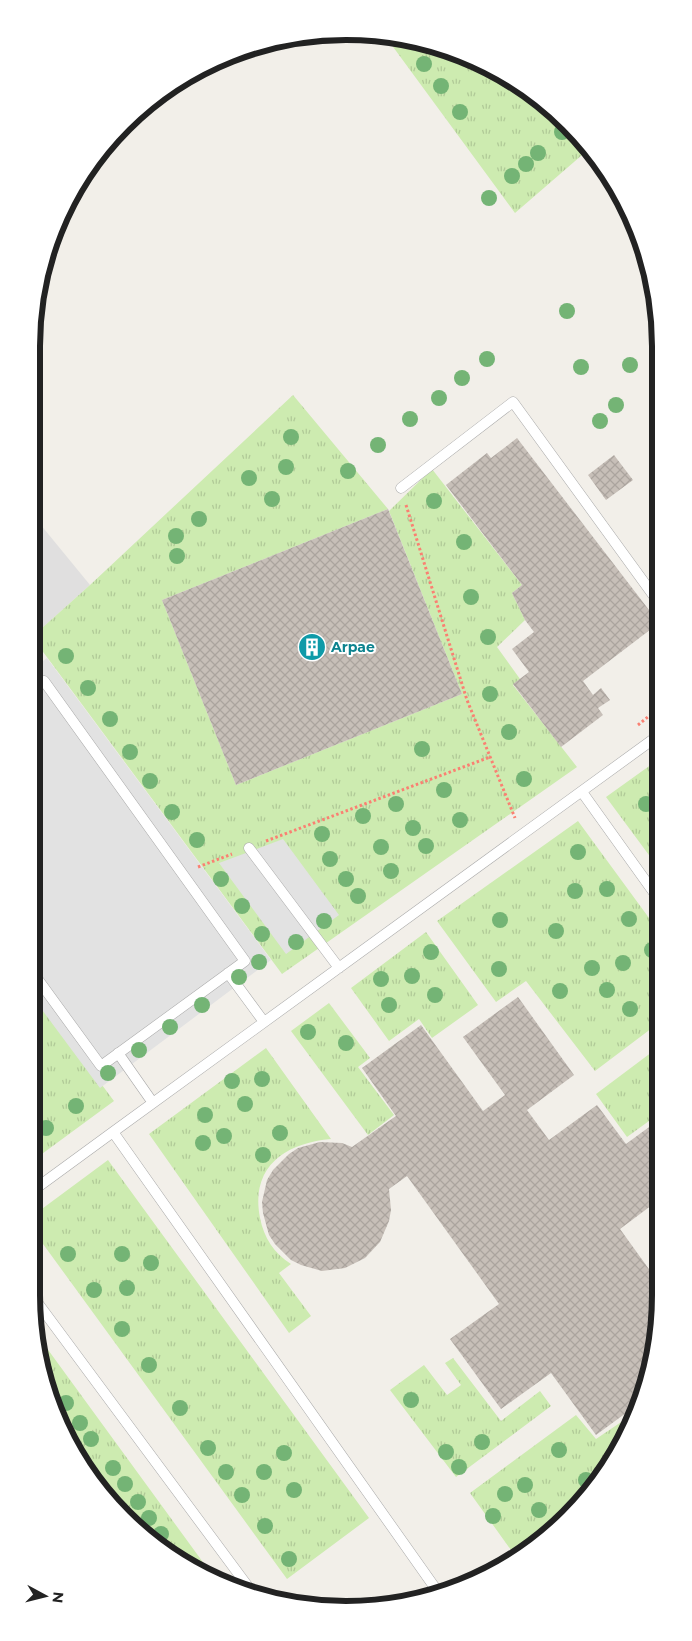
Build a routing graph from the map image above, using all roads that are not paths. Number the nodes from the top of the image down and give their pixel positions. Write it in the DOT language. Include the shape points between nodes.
graph roads {
  1 [pos="401,488"];
  2 [pos="652,594"];
  3 [pos="40,684"];
  4 [pos="652,740"];
  5 [pos="582,792"];
  6 [pos="249,848"];
  7 [pos="652,890"];
  8 [pos="339,968"];
  9 [pos="228,974"];
  10 [pos="40,983"];
  11 [pos="264,1022"];
  12 [pos="118,1053"];
  13 [pos="153,1103"];
  14 [pos="113,1132"];
  15 [pos="40,1185"];
  16 [pos="41,1307"];
  17 [pos="246,1584"];
  18 [pos="435,1588"];
  1 -- 2 [label="lane" via="513,402"];
  3 -- 9 [label="lane" via="44,681 246,961"];
  4 -- 5 [label="lane"];
  5 -- 7 [label="lane"];
  5 -- 8 [label="lane"];
  6 -- 8 [label="lane"];
  8 -- 11 [label="lane"];
  9 -- 11 [label="lane"];
  9 -- 12 [label="lane"];
  10 -- 12 [label="lane" via="100,1066"];
  11 -- 13 [label="lane"];
  12 -- 13 [label="lane"];
  13 -- 14 [label="lane"];
  14 -- 15 [label="lane"];
  14 -- 18 [label="lane"];
  16 -- 17 [label="lane"];
}
